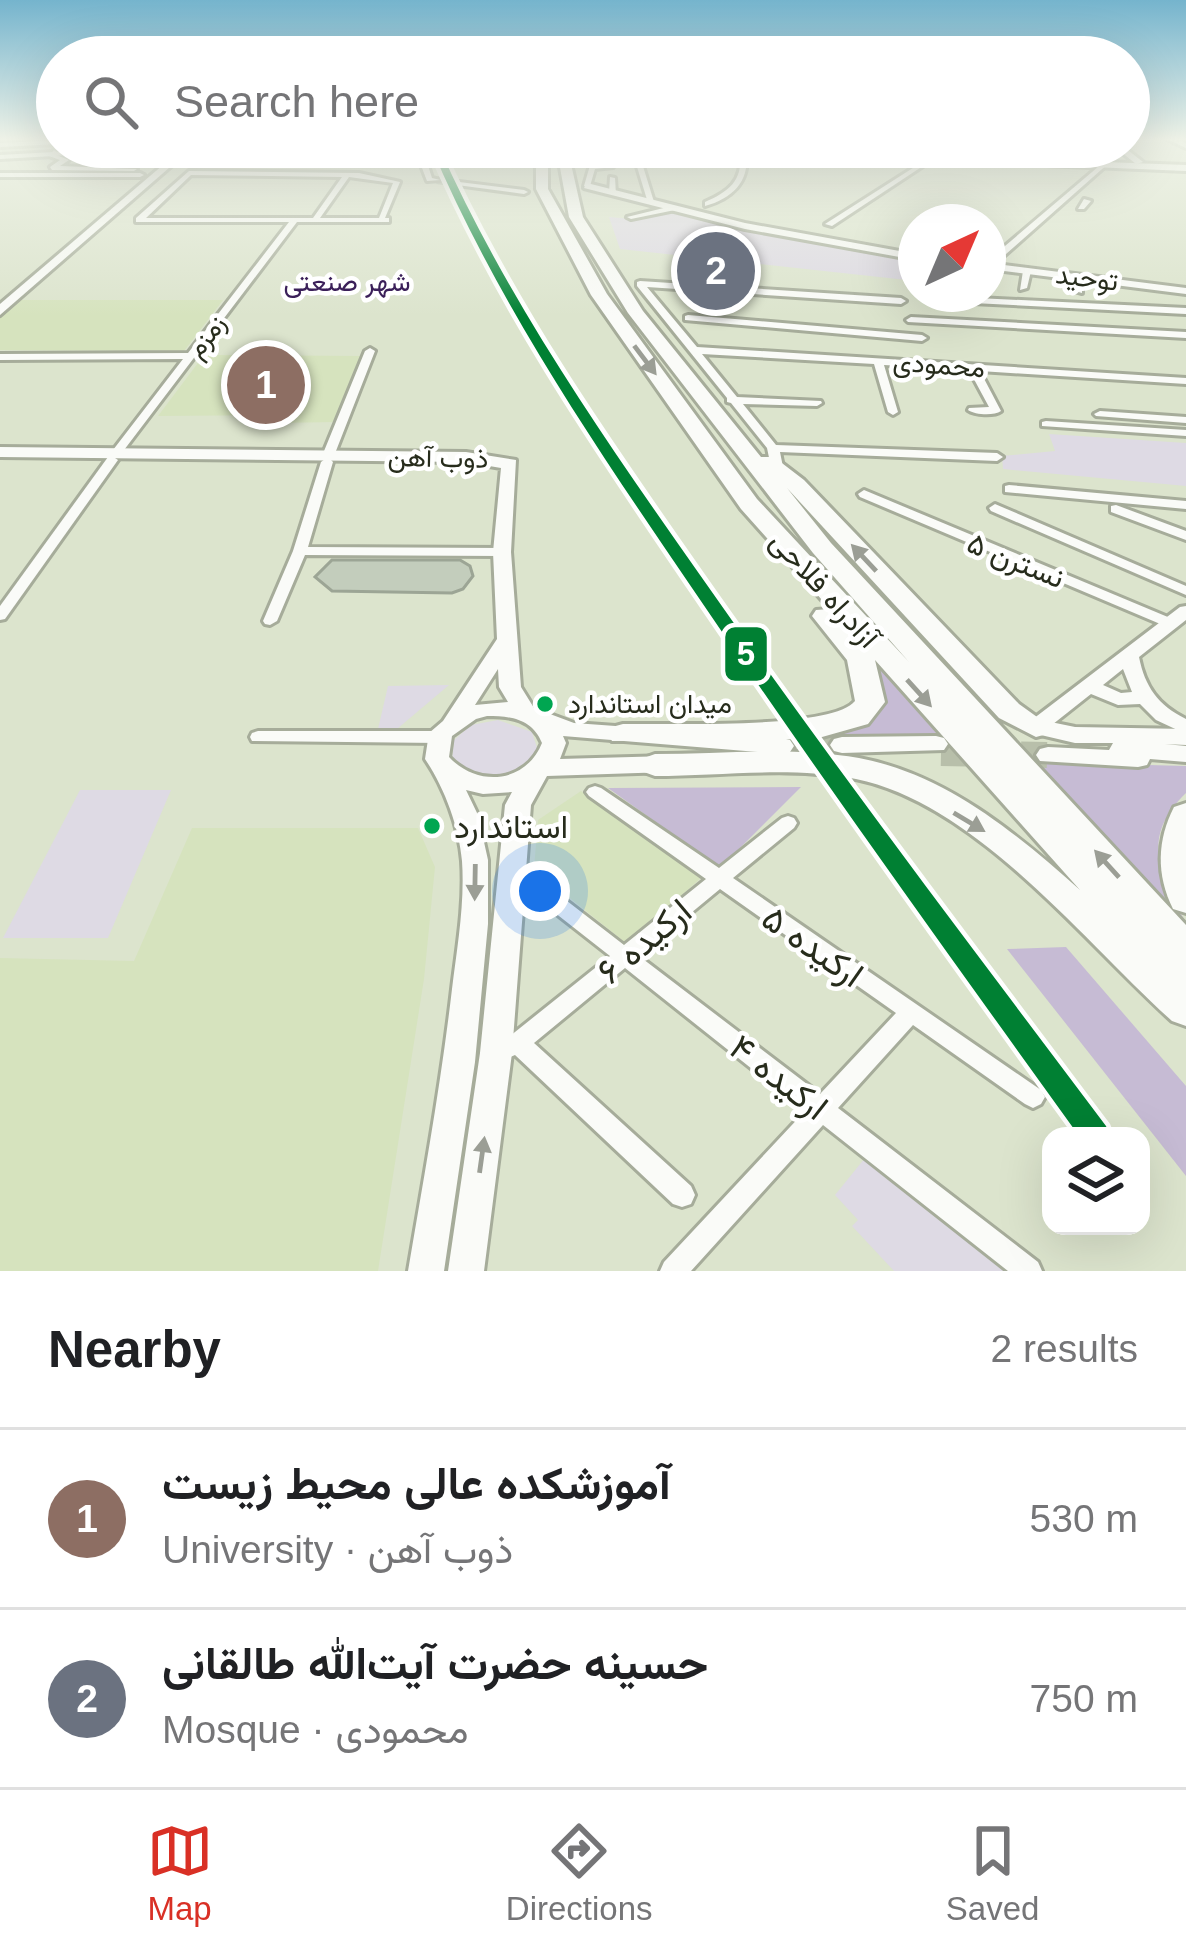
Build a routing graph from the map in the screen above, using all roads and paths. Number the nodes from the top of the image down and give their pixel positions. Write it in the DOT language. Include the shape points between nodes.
graph roads {
  1 [pos="112,198"];
  2 [pos="133,198"];
  3 [pos="162,198"];
  4 [pos="330,198"];
  5 [pos="392,198"];
  6 [pos="538,198"];
  7 [pos="572,198"];
  8 [pos="636,198"];
  9 [pos="651,198"];
  10 [pos="717,198"];
  11 [pos="866,198"];
  12 [pos="1059,198"];
  13 [pos="1064,198"];
  14 [pos="652,202"];
  15 [pos="708,204"];
  16 [pos="672,208"];
  17 [pos="631,217"];
  18 [pos="295,220"];
  19 [pos="315,220"];
  20 [pos="829,224"];
  21 [pos="1006,246"];
  22 [pos="1006,249"];
  23 [pos="898,254"];
  24 [pos="1006,266"];
  25 [pos="1027,271"];
  26 [pos="1023,288"];
  27 [pos="1186,291"];
  28 [pos="0,298"];
  29 [pos="898,301"];
  30 [pos="1006,302"];
  31 [pos="0,311"];
  32 [pos="1186,311"];
  33 [pos="907,312"];
  34 [pos="688,318"];
  35 [pos="911,320"];
  36 [pos="1186,335"];
  37 [pos="922,338"];
  38 [pos="692,350"];
  39 [pos="370,351"];
  40 [pos="190,356"];
  41 [pos="0,357"];
  42 [pos="878,361"];
  43 [pos="938,365"];
  44 [pos="973,368"];
  45 [pos="1186,381"];
  46 [pos="731,400"];
  47 [pos="817,403"];
  48 [pos="973,410"];
  49 [pos="893,412"];
  50 [pos="1100,414"];
  51 [pos="1186,420"];
  52 [pos="1046,424"];
  53 [pos="730,434"];
  54 [pos="1186,434"];
  55 [pos="0,456"];
  56 [pos="114,456"];
  57 [pos="997,457"];
  58 [pos="328,459"];
  59 [pos="776,460"];
  60 [pos="1009,489"];
  61 [pos="864,494"];
  62 [pos="1186,505"];
  63 [pos="994,508"];
  64 [pos="1116,509"];
  65 [pos="777,536"];
  66 [pos="1186,536"];
  67 [pos="300,551"];
  68 [pos="502,551"];
  69 [pos="1186,591"];
  70 [pos="0,616"];
  71 [pos="1178,617"];
  72 [pos="270,621"];
  73 [pos="509,635"];
  74 [pos="1129,656"];
  75 [pos="1090,686"];
  76 [pos="1142,698"];
  77 [pos="532,717"];
  78 [pos="1186,727"];
  79 [pos="446,729"];
  80 [pos="623,734"];
  81 [pos="258,737"];
  82 [pos="1186,737"];
  83 [pos="1042,742"];
  84 [pos="939,748"];
  85 [pos="846,750"];
  86 [pos="1186,757"];
  87 [pos="655,765"];
  88 [pos="445,770"];
  89 [pos="538,772"];
  90 [pos="595,792"];
  91 [pos="1186,815"];
  92 [pos="788,823"];
  93 [pos="717,880"];
  94 [pos="530,882"];
  95 [pos="1186,898"];
  96 [pos="1186,950"];
  97 [pos="625,957"];
  98 [pos="1186,983"];
  99 [pos="1186,1009"];
  100 [pos="910,1013"];
  101 [pos="507,1048"];
  102 [pos="459,1062"];
  103 [pos="1033,1097"];
  104 [pos="823,1111"];
  105 [pos="682,1196"];
  106 [pos="426,1271"];
  107 [pos="466,1271"];
  108 [pos="673,1271"];
  109 [pos="1029,1271"];
  1 -- 28 [label="main road"];
  2 -- 31 [label="main road"];
  3 -- 18 [label="street" via="139,220"];
  4 -- 19 [label="street"];
  5 -- 19 [label="street" via="384,218"];
  6 -- 65 [label="highway, آزادراه فلاحی, one-way" via="622,331"];
  7 -- 53 [label="highway, آزادراه فلاحی" via="582,232 636,313"];
  8 -- 14 [label="street"];
  9 -- 14 [label="street"];
  10 -- 15 [label="street"];
  11 -- 20 [label="street"];
  12 -- 21 [label="street"];
  13 -- 22 [label="street"];
  14 -- 16 [label="street"];
  16 -- 17 [label="street"];
  16 -- 23 [label="street"];
  18 -- 19 [label="street"];
  18 -- 40 [label="street, زمزم"];
  24 -- 25 [label="street, توحید"];
  25 -- 26 [label="street"];
  25 -- 27 [label="street, توحید" via="1078,284"];
  29 -- 38 [label="street" via="640,284"];
  30 -- 32 [label="street"];
  33 -- 35 [label="street"];
  34 -- 37 [label="street"];
  35 -- 36 [label="street"];
  35 -- 37 [label="street"];
  37 -- 43 [label="street"];
  38 -- 42 [label="street, محمودی"];
  38 -- 46 [label="street"];
  39 -- 58 [label="street"];
  40 -- 41 [label="street"];
  40 -- 56 [label="street, زمزم"];
  42 -- 43 [label="street, محمودی"];
  42 -- 49 [label="street"];
  43 -- 44 [label="street, محمودی"];
  44 -- 45 [label="street, محمودی"];
  44 -- 48 [label="street" via="996,411"];
  46 -- 47 [label="street"];
  46 -- 59 [label="street"];
  50 -- 51 [label="street"];
  52 -- 54 [label="street"];
  53 -- 59 [label="highway"];
  96 -- 53 [label="highway, آزادراه فلاحی, one-way" via="822,548"];
  55 -- 56 [label="main road, ذوب آهن"];
  56 -- 58 [label="main road, ذوب آهن"];
  56 -- 70 [label="street, زمزم"];
  57 -- 59 [label="street"];
  58 -- 67 [label="street"];
  58 -- 68 [label="main road, ذوب آهن" via="510,464"];
  83 -- 59 [label="highway, one-way"];
  60 -- 62 [label="street"];
  61 -- 71 [label="street, نسترن ۵"];
  63 -- 69 [label="street"];
  64 -- 66 [label="street"];
  65 -- 80 [label="highway" via="796,578 860,659 870,702 858,717 815,729"];
  65 -- 98 [label="highway, آزادراه فلاحی, one-way"];
  67 -- 68 [label="street"];
  67 -- 72 [label="street"];
  68 -- 73 [label="main road"];
  71 -- 74 [label="street"];
  73 -- 77 [label="main road" via="510,686"];
  73 -- 79 [label="main road"];
  74 -- 75 [label="street"];
  74 -- 76 [label="street"];
  75 -- 76 [label="street" via="1118,699"];
  75 -- 83 [label="street"];
  76 -- 78 [label="street"];
  77 -- 79 [label="main road" via="487,709"];
  77 -- 80 [label="main road" via="573,731"];
  77 -- 89 [label="main road" via="554,743"];
  79 -- 81 [label="street"];
  79 -- 88 [label="main road" via="437,759"];
  80 -- 87 [label="main road" via="788,753"];
  82 -- 83 [label="main road" via="1054,734"];
  83 -- 86 [label="main road"];
  84 -- 85 [label="main road"];
  87 -- 89 [label="main road"];
  87 -- 99 [label="highway, one-way" via="863,770 900,783 1055,886"];
  88 -- 89 [label="main road" via="496,787"];
  88 -- 102 [label="main road, one-way" via="476,860"];
  89 -- 101 [label="main road" via="518,805"];
  90 -- 93 [label="street, ارکیده ۵"];
  91 -- 95 [label="highway" via="1175,856"];
  92 -- 93 [label="street, ارکیده ۶"];
  93 -- 97 [label="street, ارکیده ۶"];
  93 -- 100 [label="street, ارکیده ۵"];
  94 -- 97 [label="street, ارکیده ۴"];
  97 -- 101 [label="street, ارکیده ۶"];
  97 -- 104 [label="street, ارکیده ۴"];
  100 -- 103 [label="street, ارکیده ۵"];
  100 -- 104 [label="street"];
  101 -- 102 [label="main road"];
  101 -- 105 [label="street"];
  107 -- 101 [label="main road, one-way"];
  102 -- 106 [label="main road"];
  104 -- 108 [label="street"];
  104 -- 109 [label="street, ارکیده ۴"];
}
